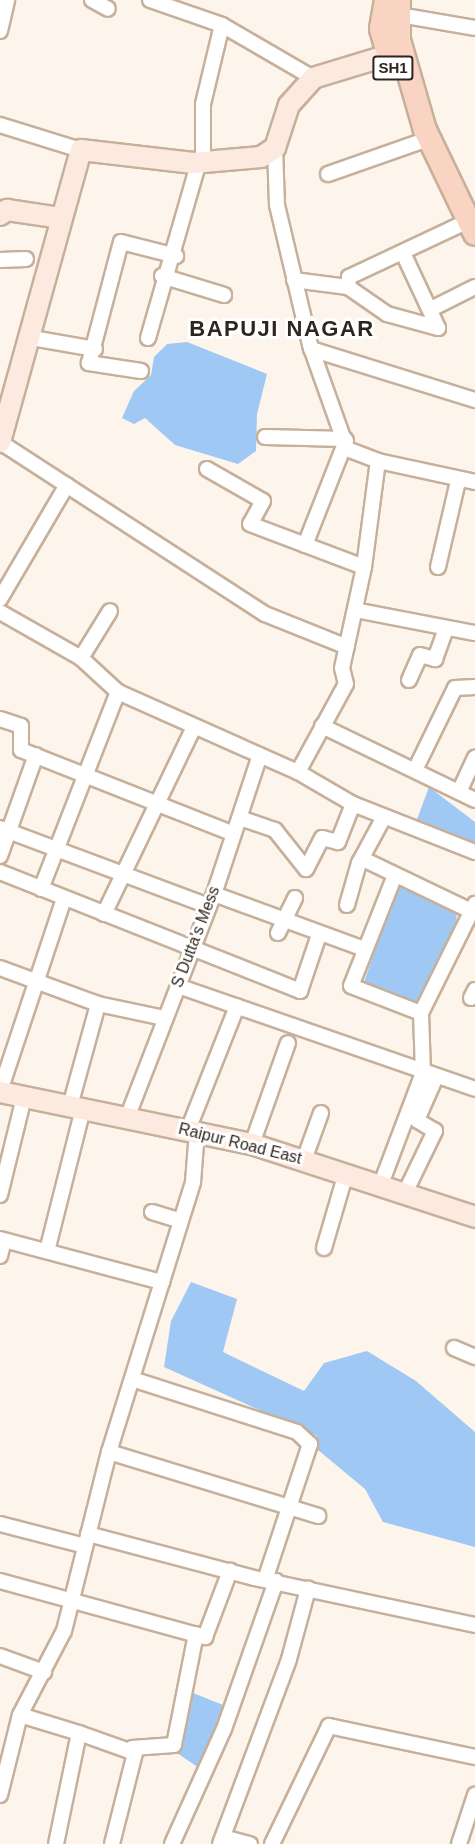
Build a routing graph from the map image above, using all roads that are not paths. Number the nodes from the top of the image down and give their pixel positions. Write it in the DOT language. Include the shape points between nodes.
graph roads {
  1 [pos="8,0"];
  2 [pos="92,0"];
  3 [pos="150,0"];
  4 [pos="391,7"];
  5 [pos="108,9"];
  6 [pos="222,25"];
  7 [pos="475,28"];
  8 [pos="0,31"];
  9 [pos="395,53"];
  10 [pos="313,78"];
  11 [pos="0,125"];
  12 [pos="427,135"];
  13 [pos="275,148"];
  14 [pos="81,150"];
  15 [pos="201,160"];
  16 [pos="328,174"];
  17 [pos="3,212"];
  18 [pos="61,218"];
  19 [pos="471,228"];
  20 [pos="404,253"];
  21 [pos="176,255"];
  22 [pos="26,259"];
  23 [pos="0,261"];
  24 [pos="162,276"];
  25 [pos="294,280"];
  26 [pos="348,287"];
  27 [pos="475,287"];
  28 [pos="224,295"];
  29 [pos="431,309"];
  30 [pos="32,338"];
  31 [pos="148,338"];
  32 [pos="95,349"];
  33 [pos="311,349"];
  34 [pos="141,371"];
  35 [pos="475,400"];
  36 [pos="264,437"];
  37 [pos="345,440"];
  38 [pos="0,442"];
  39 [pos="378,461"];
  40 [pos="207,469"];
  41 [pos="474,479"];
  42 [pos="458,482"];
  43 [pos="67,485"];
  44 [pos="305,544"];
  45 [pos="364,567"];
  46 [pos="438,567"];
  47 [pos="0,599"];
  48 [pos="356,610"];
  49 [pos="0,612"];
  50 [pos="110,612"];
  51 [pos="446,628"];
  52 [pos="475,633"];
  53 [pos="347,647"];
  54 [pos="81,658"];
  55 [pos="409,680"];
  56 [pos="475,687"];
  57 [pos="118,692"];
  58 [pos="0,719"];
  59 [pos="322,726"];
  60 [pos="194,727"];
  61 [pos="260,754"];
  62 [pos="36,755"];
  63 [pos="475,758"];
  64 [pos="416,770"];
  65 [pos="298,772"];
  66 [pos="86,776"];
  67 [pos="459,792"];
  68 [pos="475,800"];
  69 [pos="159,804"];
  70 [pos="353,804"];
  71 [pos="384,817"];
  72 [pos="240,818"];
  73 [pos="3,829"];
  74 [pos="232,833"];
  75 [pos="56,848"];
  76 [pos="475,852"];
  77 [pos="0,856"];
  78 [pos="365,860"];
  79 [pos="3,873"];
  80 [pos="395,875"];
  81 [pos="126,877"];
  82 [pos="0,888"];
  83 [pos="41,890"];
  84 [pos="295,898"];
  85 [pos="64,899"];
  86 [pos="212,900"];
  87 [pos="347,905"];
  88 [pos="473,909"];
  89 [pos="104,914"];
  90 [pos="285,918"];
  91 [pos="278,933"];
  92 [pos="320,935"];
  93 [pos="364,949"];
  94 [pos="192,950"];
  95 [pos="0,968"];
  96 [pos="36,983"];
  97 [pos="178,986"];
  98 [pos="98,1004"];
  99 [pos="237,1006"];
  100 [pos="421,1013"];
  101 [pos="164,1018"];
  102 [pos="288,1043"];
  103 [pos="429,1075"];
  104 [pos="475,1089"];
  105 [pos="0,1091"];
  106 [pos="24,1097"];
  107 [pos="76,1107"];
  108 [pos="321,1113"];
  109 [pos="127,1118"];
  110 [pos="192,1131"];
  111 [pos="252,1144"];
  112 [pos="304,1160"];
  113 [pos="346,1173"];
  114 [pos="381,1184"];
  115 [pos="405,1193"];
  116 [pos="0,1195"];
  117 [pos="152,1212"];
  118 [pos="475,1217"];
  119 [pos="181,1221"];
  120 [pos="2,1240"];
  121 [pos="324,1248"];
  122 [pos="47,1251"];
  123 [pos="0,1256"];
  124 [pos="162,1282"];
  125 [pos="454,1348"];
  126 [pos="475,1357"];
  127 [pos="132,1378"];
  128 [pos="109,1452"];
  129 [pos="291,1506"];
  130 [pos="318,1516"];
  131 [pos="0,1524"];
  132 [pos="86,1540"];
  133 [pos="231,1571"];
  134 [pos="271,1580"];
  135 [pos="0,1581"];
  136 [pos="308,1589"];
  137 [pos="72,1602"];
  138 [pos="475,1625"];
  139 [pos="196,1634"];
  140 [pos="0,1656"];
  141 [pos="44,1672"];
  142 [pos="20,1715"];
  143 [pos="79,1733"];
  144 [pos="132,1748"];
  145 [pos="475,1757"];
  146 [pos="0,1795"];
  147 [pos="475,1795"];
  148 [pos="465,1838"];
  149 [pos="221,1840"];
  150 [pos="56,1844"];
  151 [pos="112,1844"];
  152 [pos="172,1844"];
  153 [pos="250,1844"];
  154 [pos="272,1844"];
  1 -- 8 [label="street"];
  2 -- 5 [label="street"];
  3 -- 6 [label="street"];
  4 -- 7 [label="street"];
  4 -- 9 [label="main road, SH1" via="381,29"];
  6 -- 10 [label="street"];
  6 -- 15 [label="street" via="203,104"];
  9 -- 10 [label="street"];
  9 -- 12 [label="main road, SH1"];
  10 -- 13 [label="street" via="289,105"];
  11 -- 14 [label="street"];
  12 -- 16 [label="street"];
  12 -- 19 [label="main road, SH1"];
  13 -- 15 [label="street" via="261,157"];
  13 -- 25 [label="street" via="277,205"];
  14 -- 15 [label="street"];
  14 -- 18 [label="street"];
  15 -- 21 [label="street"];
  17 -- 18 [label="street"];
  18 -- 30 [label="street"];
  19 -- 20 [label="street"];
  20 -- 26 [label="street" via="349,277"];
  20 -- 29 [label="street"];
  21 -- 24 [label="street"];
  21 -- 32 [label="street" via="121,242"];
  22 -- 23 [label="street"];
  24 -- 28 [label="street"];
  24 -- 31 [label="street"];
  25 -- 26 [label="street"];
  25 -- 33 [label="street"];
  26 -- 29 [label="street" via="387,314 438,328"];
  27 -- 29 [label="street"];
  30 -- 32 [label="street"];
  30 -- 38 [label="street"];
  32 -- 34 [label="street" via="89,363"];
  33 -- 35 [label="street"];
  33 -- 37 [label="street"];
  36 -- 37 [label="street"];
  37 -- 39 [label="street" via="347,449"];
  37 -- 44 [label="street"];
  38 -- 43 [label="street"];
  39 -- 42 [label="street"];
  39 -- 45 [label="street"];
  40 -- 44 [label="street" via="263,501 250,524"];
  41 -- 42 [label="street"];
  42 -- 46 [label="street"];
  43 -- 47 [label="street"];
  43 -- 53 [label="street" via="265,614"];
  44 -- 45 [label="street"];
  45 -- 48 [label="street"];
  48 -- 51 [label="street"];
  48 -- 53 [label="street"];
  49 -- 54 [label="street"];
  50 -- 54 [label="street"];
  51 -- 52 [label="street"];
  51 -- 55 [label="street" via="435,659 420,655"];
  53 -- 59 [label="street" via="341,673 346,684"];
  54 -- 57 [label="street"];
  56 -- 64 [label="street" via="455,688"];
  57 -- 60 [label="street"];
  57 -- 66 [label="street"];
  58 -- 62 [label="street" via="21,726 19,748"];
  59 -- 64 [label="street"];
  59 -- 65 [label="street"];
  60 -- 61 [label="street"];
  60 -- 69 [label="street"];
  61 -- 65 [label="street"];
  61 -- 72 [label="street, S Dutta's Mess"];
  62 -- 66 [label="street"];
  62 -- 73 [label="street"];
  63 -- 67 [label="street"];
  64 -- 67 [label="street"];
  65 -- 70 [label="street"];
  66 -- 69 [label="street"];
  66 -- 75 [label="street"];
  67 -- 68 [label="street"];
  69 -- 74 [label="street"];
  69 -- 81 [label="street"];
  70 -- 71 [label="street"];
  70 -- 72 [label="street" via="338,842 322,838 306,869 275,830"];
  71 -- 76 [label="street"];
  71 -- 78 [label="street"];
  72 -- 74 [label="street, S Dutta's Mess"];
  73 -- 75 [label="street"];
  73 -- 77 [label="street"];
  74 -- 86 [label="street, S Dutta's Mess"];
  75 -- 81 [label="street"];
  75 -- 83 [label="street"];
  78 -- 80 [label="street"];
  78 -- 87 [label="street" via="359,863"];
  79 -- 82 [label="street"];
  79 -- 83 [label="street"];
  80 -- 88 [label="street"];
  80 -- 93 [label="street"];
  81 -- 86 [label="street"];
  81 -- 89 [label="street"];
  83 -- 85 [label="street"];
  84 -- 90 [label="street"];
  85 -- 89 [label="street"];
  85 -- 96 [label="street"];
  86 -- 90 [label="street"];
  86 -- 94 [label="street, S Dutta's Mess"];
  88 -- 100 [label="street"];
  89 -- 94 [label="street"];
  90 -- 91 [label="street"];
  90 -- 92 [label="street"];
  92 -- 93 [label="street"];
  92 -- 94 [label="street" via="300,991"];
  93 -- 100 [label="street" via="351,986"];
  94 -- 97 [label="street, S Dutta's Mess"];
  95 -- 96 [label="street"];
  96 -- 98 [label="street"];
  96 -- 105 [label="street"];
  97 -- 99 [label="street"];
  97 -- 101 [label="street, S Dutta's Mess"];
  98 -- 101 [label="street"];
  98 -- 107 [label="street"];
  99 -- 103 [label="street"];
  99 -- 110 [label="street"];
  100 -- 103 [label="street"];
  101 -- 109 [label="street, S Dutta's Mess"];
  102 -- 111 [label="street"];
  103 -- 104 [label="street"];
  103 -- 114 [label="street"];
  103 -- 115 [label="street" via="417,1120 435,1131"];
  105 -- 106 [label="street, Raipur Road East"];
  106 -- 107 [label="street, Raipur Road East"];
  106 -- 116 [label="street"];
  107 -- 109 [label="street, Raipur Road East"];
  107 -- 122 [label="street"];
  108 -- 112 [label="street"];
  109 -- 110 [label="street, Raipur Road East"];
  110 -- 111 [label="street, Raipur Road East"];
  110 -- 119 [label="street" via="193,1182"];
  111 -- 112 [label="street, Raipur Road East"];
  112 -- 113 [label="street, Raipur Road East"];
  113 -- 114 [label="street, Raipur Road East"];
  113 -- 121 [label="street"];
  114 -- 115 [label="street, Raipur Road East"];
  115 -- 118 [label="street, Raipur Road East"];
  117 -- 119 [label="street"];
  119 -- 124 [label="street"];
  120 -- 122 [label="street"];
  120 -- 123 [label="street"];
  122 -- 124 [label="street"];
  124 -- 127 [label="street"];
  125 -- 126 [label="street"];
  127 -- 128 [label="street"];
  127 -- 129 [label="street" via="306,1439 310,1452"];
  128 -- 129 [label="street"];
  128 -- 132 [label="street"];
  129 -- 130 [label="street"];
  129 -- 134 [label="street"];
  131 -- 132 [label="street"];
  132 -- 133 [label="street"];
  132 -- 137 [label="street"];
  133 -- 134 [label="street"];
  133 -- 139 [label="street" via="210,1634"];
  134 -- 136 [label="street"];
  134 -- 152 [label="street" via="224,1729"];
  135 -- 137 [label="street"];
  136 -- 138 [label="street"];
  136 -- 149 [label="street" via="290,1659"];
  137 -- 139 [label="street"];
  137 -- 141 [label="street"];
  139 -- 144 [label="street" via="174,1745"];
  140 -- 141 [label="street"];
  141 -- 142 [label="street"];
  142 -- 143 [label="street"];
  142 -- 146 [label="street"];
  143 -- 144 [label="street"];
  143 -- 150 [label="street"];
  144 -- 151 [label="street" via="135,1758"];
  145 -- 154 [label="street" via="329,1726"];
  147 -- 148 [label="street"];
  149 -- 153 [label="street"];
}
